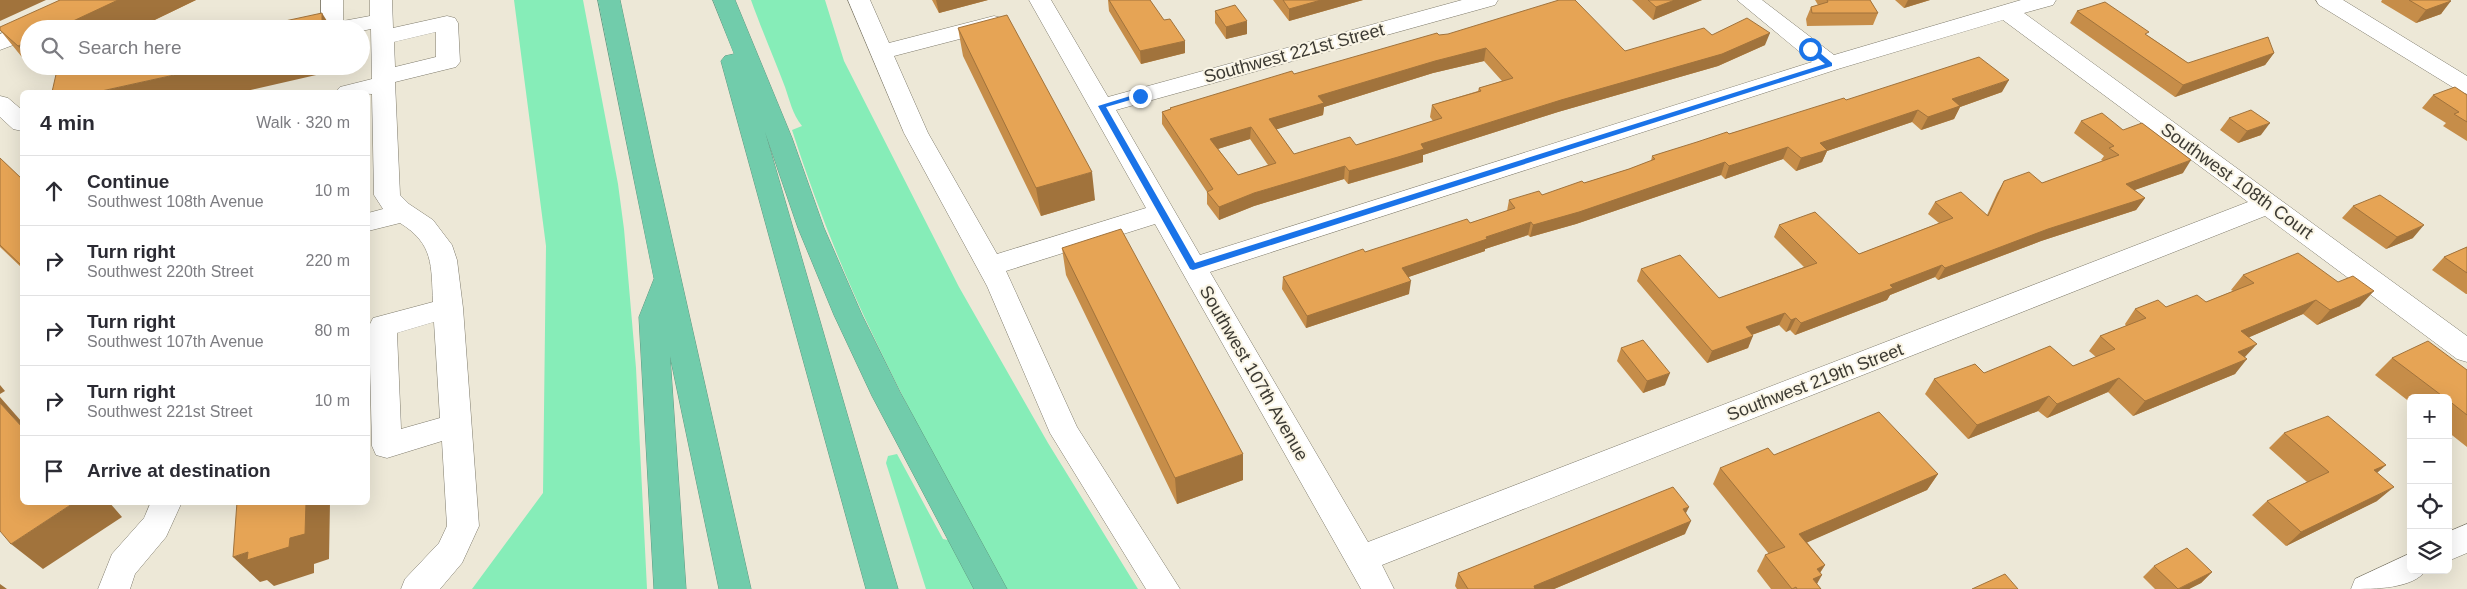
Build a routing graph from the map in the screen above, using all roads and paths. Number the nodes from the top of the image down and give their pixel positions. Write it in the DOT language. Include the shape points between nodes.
graph roads {
  1 [pos="332,0"];
  2 [pos="609,0"];
  3 [pos="716,0"];
  4 [pos="724,0"];
  5 [pos="859,0"];
  6 [pos="1040,0"];
  7 [pos="1487,0"];
  8 [pos="1748,0"];
  9 [pos="2045,0"];
  10 [pos="2328,0"];
  11 [pos="2008,12"];
  12 [pos="382,19"];
  13 [pos="332,20"];
  14 [pos="1005,20"];
  15 [pos="20,34"];
  16 [pos="0,43"];
  17 [pos="881,52"];
  18 [pos="1830,64"];
  19 [pos="383,80"];
  20 [pos="2467,86"];
  21 [pos="354,90"];
  22 [pos="0,104"];
  23 [pos="1102,106"];
  24 [pos="20,121"];
  25 [pos="376,129"];
  26 [pos="2269,204"];
  27 [pos="1162,212"];
  28 [pos="405,213"];
  29 [pos="370,222"];
  30 [pos="989,266"];
  31 [pos="1193,267"];
  32 [pos="667,279"];
  33 [pos="449,308"];
  34 [pos="2467,351"];
  35 [pos="456,426"];
  36 [pos="166,505"];
  37 [pos="2467,538"];
  38 [pos="2452,546"];
  39 [pos="1361,559"];
  40 [pos="2407,569"];
  41 [pos="114,589"];
  42 [pos="417,589"];
  43 [pos="670,589"];
  44 [pos="735,589"];
  45 [pos="882,589"];
  46 [pos="990,589"];
  47 [pos="1164,589"];
  48 [pos="1378,589"];
  49 [pos="2367,589"];
  1 -- 13 [label="street"];
  2 -- 32 [label="highway"];
  3 -- 45 [label="highway"];
  4 -- 46 [label="highway" via="780,138 811,228 848,315 921,463"];
  5 -- 17 [label="street"];
  6 -- 23 [label="street, Southwest 107th Avenue"];
  7 -- 23 [label="street, Southwest 221st Street"];
  8 -- 18 [label="street"];
  9 -- 11 [label="street"];
  10 -- 20 [label="street"];
  11 -- 18 [label="street"];
  11 -- 26 [label="street, Southwest 108th Court"];
  12 -- 19 [label="street"];
  12 -- 19 [label="street" via="447,23 448,62"];
  14 -- 17 [label="street"];
  15 -- 16 [label="street"];
  17 -- 30 [label="street" via="924,150"];
  18 -- 31 [label="street"];
  19 -- 21 [label="street"];
  19 -- 25 [label="street"];
  22 -- 24 [label="street"];
  23 -- 27 [label="street, Southwest 107th Avenue"];
  25 -- 28 [label="street" via="387,195 390,202"];
  26 -- 34 [label="street, Southwest 108th Court"];
  26 -- 39 [label="street, Southwest 219th Street"];
  27 -- 30 [label="street"];
  27 -- 31 [label="street, Southwest 107th Avenue"];
  28 -- 29 [label="street"];
  28 -- 33 [label="street" via="434,234 440,247"];
  30 -- 47 [label="street" via="1001,286 1065,433"];
  31 -- 39 [label="street, Southwest 107th Avenue"];
  32 -- 43 [label="highway" via="653,317"];
  32 -- 44 [label="highway"];
  33 -- 35 [label="street"];
  33 -- 35 [label="street" via="382,326 387,446"];
  35 -- 42 [label="street" via="463,526 453,552"];
  36 -- 41 [label="street" via="158,526 122,563"];
  37 -- 38 [label="street"];
  39 -- 48 [label="street, Southwest 107th Avenue"];
  40 -- 49 [label="street"];
}
